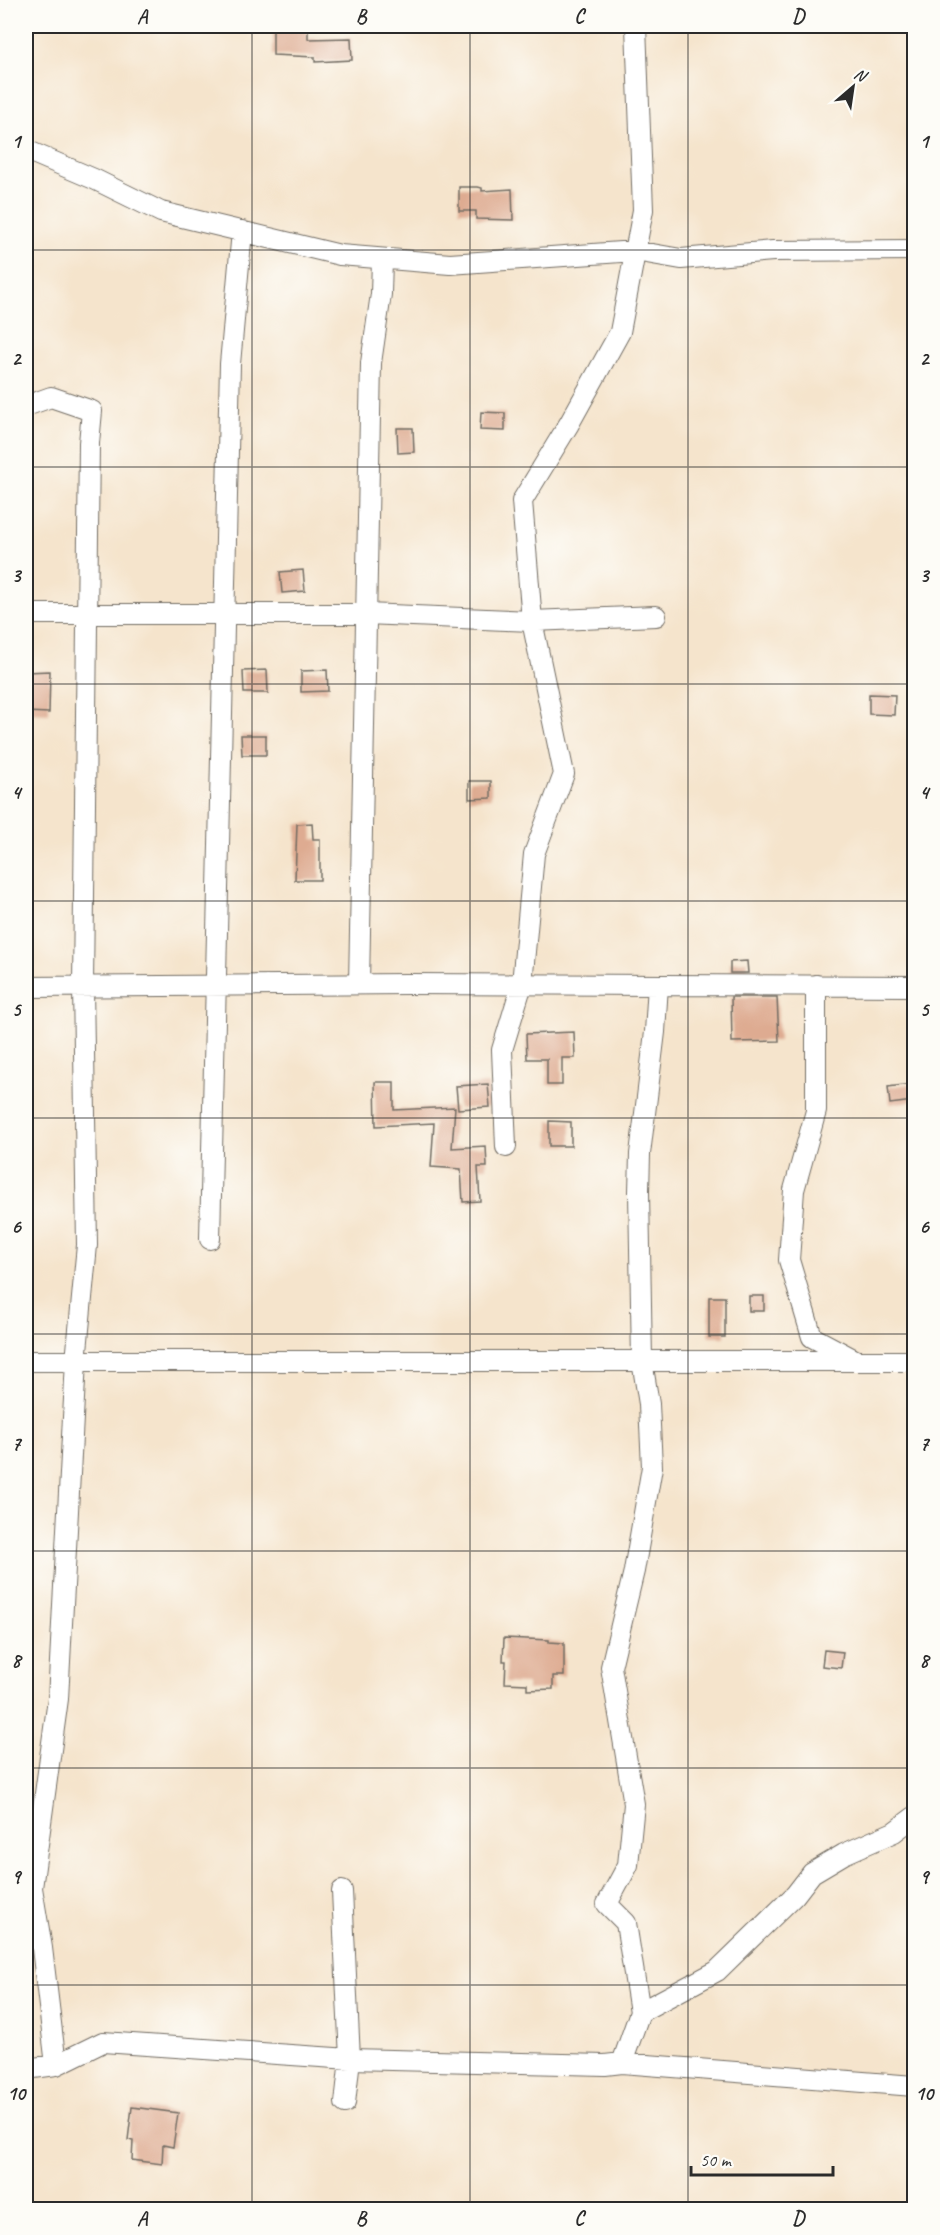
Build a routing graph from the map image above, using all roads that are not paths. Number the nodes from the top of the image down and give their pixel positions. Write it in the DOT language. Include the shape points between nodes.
graph roads {
  1 [pos="636,26"];
  2 [pos="26,150"];
  3 [pos="242,231"];
  4 [pos="915,250"];
  5 [pos="635,251"];
  6 [pos="382,259"];
  7 [pos="26,406"];
  8 [pos="87,613"];
  9 [pos="225,613"];
  10 [pos="26,614"];
  11 [pos="366,614"];
  12 [pos="656,616"];
  13 [pos="532,621"];
  14 [pos="359,984"];
  15 [pos="522,984"];
  16 [pos="217,985"];
  17 [pos="658,985"];
  18 [pos="816,985"];
  19 [pos="83,986"];
  20 [pos="915,986"];
  21 [pos="26,987"];
  22 [pos="506,1147"];
  23 [pos="210,1239"];
  24 [pos="26,1361"];
  25 [pos="76,1361"];
  26 [pos="642,1361"];
  27 [pos="857,1361"];
  28 [pos="915,1361"];
  29 [pos="915,1817"];
  30 [pos="342,1891"];
  31 [pos="640,2012"];
  32 [pos="350,2059"];
  33 [pos="622,2063"];
  34 [pos="56,2065"];
  35 [pos="26,2069"];
  36 [pos="915,2086"];
  37 [pos="345,2103"];
  1 -- 5 [label="street" via="643,210"];
  2 -- 3 [label="street" via="161,212"];
  3 -- 6 [label="street" via="340,255"];
  3 -- 9 [label="street" via="230,364"];
  4 -- 5 [label="street" via="773,251 681,259"];
  5 -- 6 [label="street" via="450,264"];
  5 -- 13 [label="street" via="620,332 522,501"];
  6 -- 11 [label="street" via="371,363"];
  7 -- 8 [label="street" via="51,397 92,411"];
  8 -- 9 [label="street"];
  8 -- 10 [label="street"];
  8 -- 19 [label="street"];
  9 -- 11 [label="street"];
  9 -- 16 [label="street"];
  11 -- 13 [label="street"];
  11 -- 14 [label="street"];
  12 -- 13 [label="street"];
  13 -- 15 [label="street" via="564,774 534,854"];
  14 -- 15 [label="street"];
  14 -- 16 [label="street"];
  15 -- 17 [label="street"];
  15 -- 22 [label="street" via="502,1050"];
  16 -- 19 [label="street"];
  16 -- 23 [label="street"];
  17 -- 18 [label="street"];
  17 -- 26 [label="street" via="640,1154"];
  18 -- 20 [label="street"];
  18 -- 27 [label="street" via="816,1111 794,1190 789,1260 812,1337"];
  19 -- 21 [label="street"];
  19 -- 25 [label="street" via="87,1245"];
  24 -- 25 [label="street"];
  25 -- 26 [label="street"];
  25 -- 34 [label="street" via="58,1699 32,1888"];
  26 -- 27 [label="street"];
  26 -- 31 [label="street" via="652,1467 634,1571 611,1667 634,1804 628,1865 607,1904 626,1923"];
  27 -- 28 [label="street"];
  29 -- 31 [label="street" via="894,1832 812,1873 795,1895 717,1971"];
  30 -- 32 [label="street"];
  31 -- 33 [label="street"];
  32 -- 33 [label="street"];
  32 -- 34 [label="street" via="103,2042"];
  32 -- 37 [label="street"];
  33 -- 36 [label="street"];
  34 -- 35 [label="street"];
}
